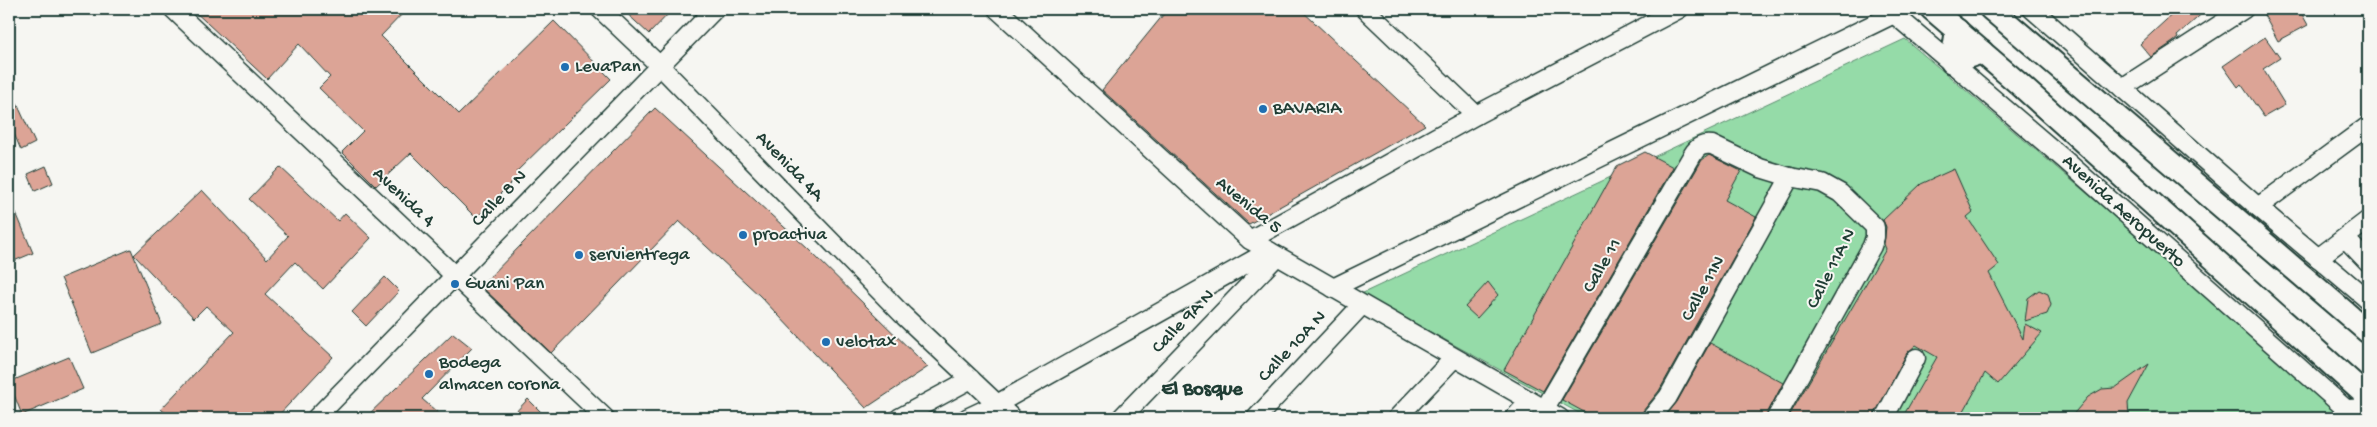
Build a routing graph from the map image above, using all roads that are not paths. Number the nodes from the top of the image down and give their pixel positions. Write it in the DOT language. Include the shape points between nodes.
graph roads {
  1 [pos="173,9"];
  2 [pos="600,9"];
  3 [pos="715,9"];
  4 [pos="997,9"];
  5 [pos="1365,9"];
  6 [pos="1679,9"];
  7 [pos="1932,9"];
  8 [pos="1991,9"];
  9 [pos="2032,9"];
  10 [pos="2244,9"];
  11 [pos="1891,11"];
  12 [pos="1957,30"];
  13 [pos="1982,52"];
  14 [pos="1952,62"];
  15 [pos="660,66"];
  16 [pos="2122,88"];
  17 [pos="1476,115"];
  18 [pos="2368,126"];
  19 [pos="1701,146"];
  20 [pos="1790,177"];
  21 [pos="2258,207"];
  22 [pos="2368,220"];
  23 [pos="2344,238"];
  24 [pos="1250,240"];
  25 [pos="1273,254"];
  26 [pos="2318,258"];
  27 [pos="2368,262"];
  28 [pos="454,276"];
  29 [pos="1333,288"];
  30 [pos="2368,300"];
  31 [pos="1362,305"];
  32 [pos="2368,332"];
  33 [pos="1454,358"];
  34 [pos="1916,358"];
  35 [pos="970,379"];
  36 [pos="2368,397"];
  37 [pos="997,404"];
  38 [pos="1537,406"];
  39 [pos="2357,413"];
  40 [pos="316,418"];
  41 [pos="605,418"];
  42 [pos="899,418"];
  43 [pos="966,418"];
  44 [pos="1012,418"];
  45 [pos="1121,418"];
  46 [pos="1256,418"];
  47 [pos="1397,418"];
  48 [pos="1514,418"];
  49 [pos="1560,418"];
  50 [pos="1651,418"];
  51 [pos="1776,418"];
  52 [pos="1884,418"];
  1 -- 28 [label="street, Avenida 4"];
  2 -- 15 [label="street, Avenida 4A"];
  3 -- 15 [label="street, Calle 8 N"];
  4 -- 24 [label="street, Avenida 5"];
  5 -- 17 [label="street"];
  6 -- 17 [label="street"];
  7 -- 12 [label="main road, Avenida Aeropuerto"];
  8 -- 32 [label="main road"];
  9 -- 16 [label="street"];
  10 -- 16 [label="street"];
  11 -- 14 [label="street, Avenida Aeropuerto"];
  11 -- 29 [label="street"];
  12 -- 13 [label="main road, Avenida Aeropuerto"];
  12 -- 14 [label="main road"];
  13 -- 14 [label="main road"];
  13 -- 36 [label="main road, Avenida Aeropuerto"];
  14 -- 39 [label="street, Avenida Aeropuerto"];
  15 -- 28 [label="street, Calle 8 N"];
  15 -- 35 [label="street, Avenida 4A" via="904,316"];
  16 -- 21 [label="street"];
  17 -- 24 [label="street"];
  18 -- 21 [label="street"];
  19 -- 20 [label="street, Calle 11A N" via="1712,145 1760,168"];
  19 -- 38 [label="street, Calle 11"];
  20 -- 50 [label="street, Calle 11N" via="1672,389"];
  20 -- 51 [label="street, Calle 11A N" via="1822,183 1840,193 1875,227 1875,238"];
  21 -- 26 [label="street"];
  22 -- 23 [label="street"];
  23 -- 26 [label="street"];
  23 -- 27 [label="street"];
  24 -- 25 [label="street, Avenida 5"];
  25 -- 29 [label="street, Avenida 5"];
  25 -- 37 [label="street"];
  25 -- 45 [label="street, Calle 9A N"];
  26 -- 30 [label="street"];
  28 -- 40 [label="street, Calle 8 N"];
  28 -- 41 [label="street, Avenida 4"];
  29 -- 31 [label="street, Avenida 5"];
  31 -- 33 [label="street, Avenida 5"];
  31 -- 46 [label="street, Calle 10A N"];
  33 -- 38 [label="street, Avenida 5"];
  33 -- 47 [label="street"];
  34 -- 52 [label="street"];
  35 -- 37 [label="street, Avenida 4A"];
  35 -- 42 [label="street"];
  37 -- 43 [label="street"];
  37 -- 44 [label="street, Avenida 4A"];
  38 -- 48 [label="street, Calle 11"];
  38 -- 49 [label="street, Avenida 5"];
}
